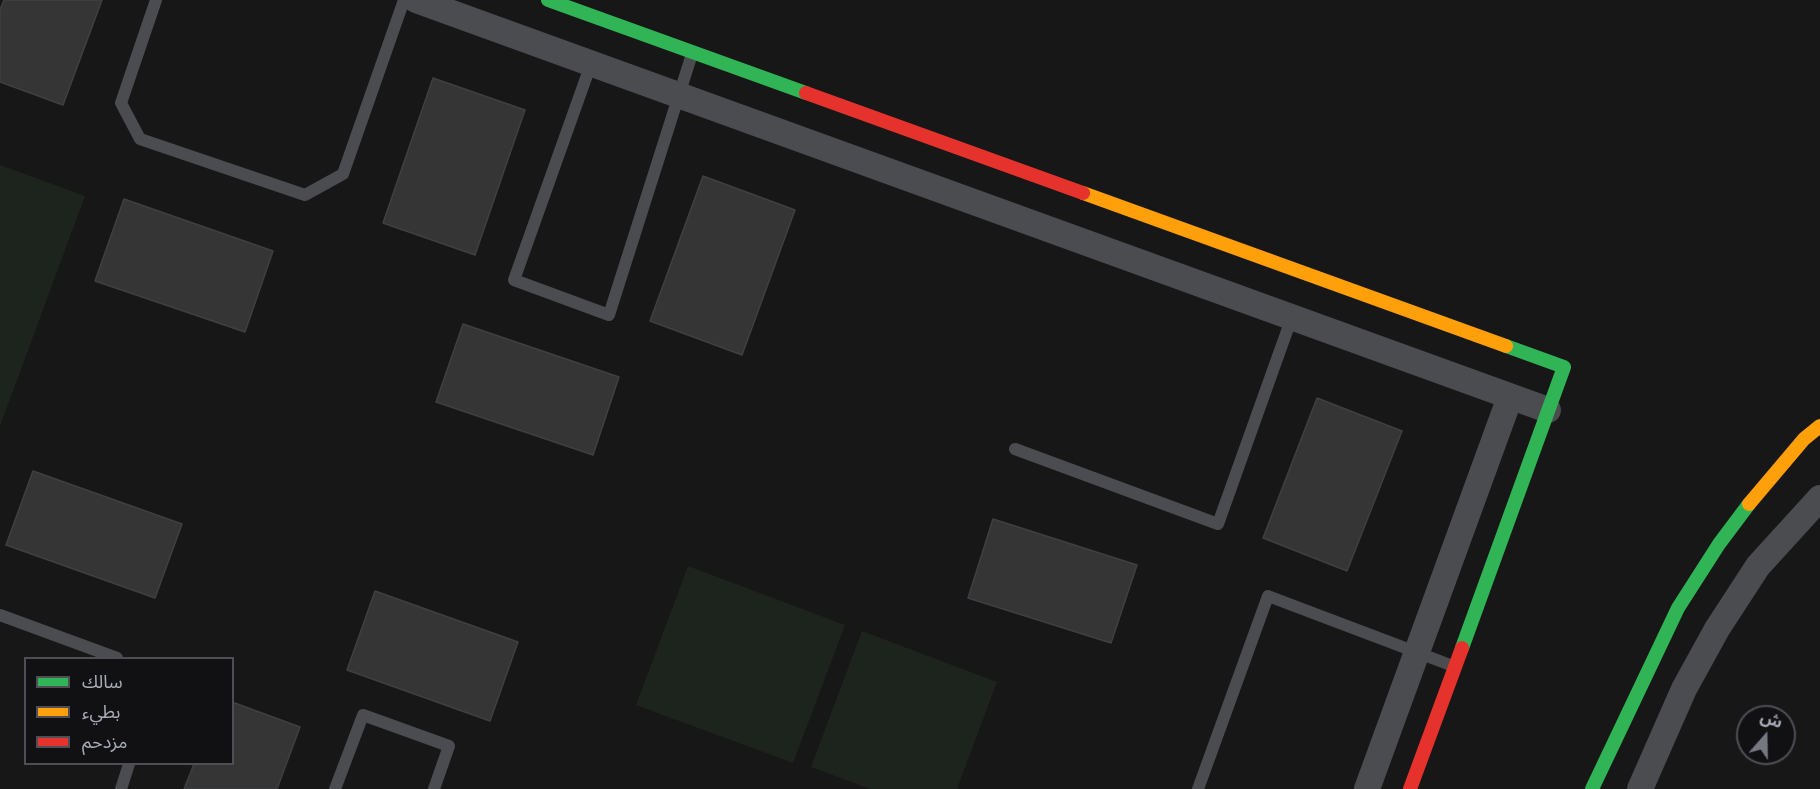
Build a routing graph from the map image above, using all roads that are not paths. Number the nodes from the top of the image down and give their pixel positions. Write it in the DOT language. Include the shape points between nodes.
graph roads {
  1 [pos="156,0"];
  2 [pos="404,0"];
  3 [pos="417,0"];
  4 [pos="548,0"];
  5 [pos="692,53"];
  6 [pos="591,64"];
  7 [pos="679,94"];
  8 [pos="1292,317"];
  9 [pos="1510,397"];
  10 [pos="1548,410"];
  11 [pos="1820,426"];
  12 [pos="1015,449"];
  13 [pos="1820,498"];
  14 [pos="0,615"];
  15 [pos="1418,653"];
  16 [pos="114,657"];
  17 [pos="1454,667"];
  18 [pos="129,765"];
  19 [pos="1646,787"];
  20 [pos="121,789"];
  21 [pos="334,789"];
  22 [pos="434,789"];
  23 [pos="1198,789"];
  24 [pos="1367,789"];
  25 [pos="1410,789"];
  26 [pos="1592,789"];
  1 -- 2 [label="lane" via="121,103 140,140 305,195 343,174"];
  3 -- 6 [label="street"];
  4 -- 5 [label="street"];
  5 -- 7 [label="lane"];
  5 -- 10 [label="street" via="1564,367"];
  6 -- 7 [label="street"];
  6 -- 7 [label="lane" via="514,280 609,315"];
  7 -- 8 [label="street"];
  8 -- 9 [label="street"];
  8 -- 12 [label="lane" via="1218,524"];
  9 -- 10 [label="street"];
  9 -- 15 [label="street"];
  10 -- 17 [label="street"];
  11 -- 26 [label="street" via="1761,488 1678,608"];
  13 -- 19 [label="street" via="1758,566 1717,629 1684,689"];
  14 -- 16 [label="lane"];
  15 -- 17 [label="lane"];
  15 -- 23 [label="lane" via="1268,596"];
  15 -- 24 [label="street"];
  17 -- 25 [label="street"];
  18 -- 20 [label="lane"];
  21 -- 22 [label="lane" via="363,715 449,746"];
}
